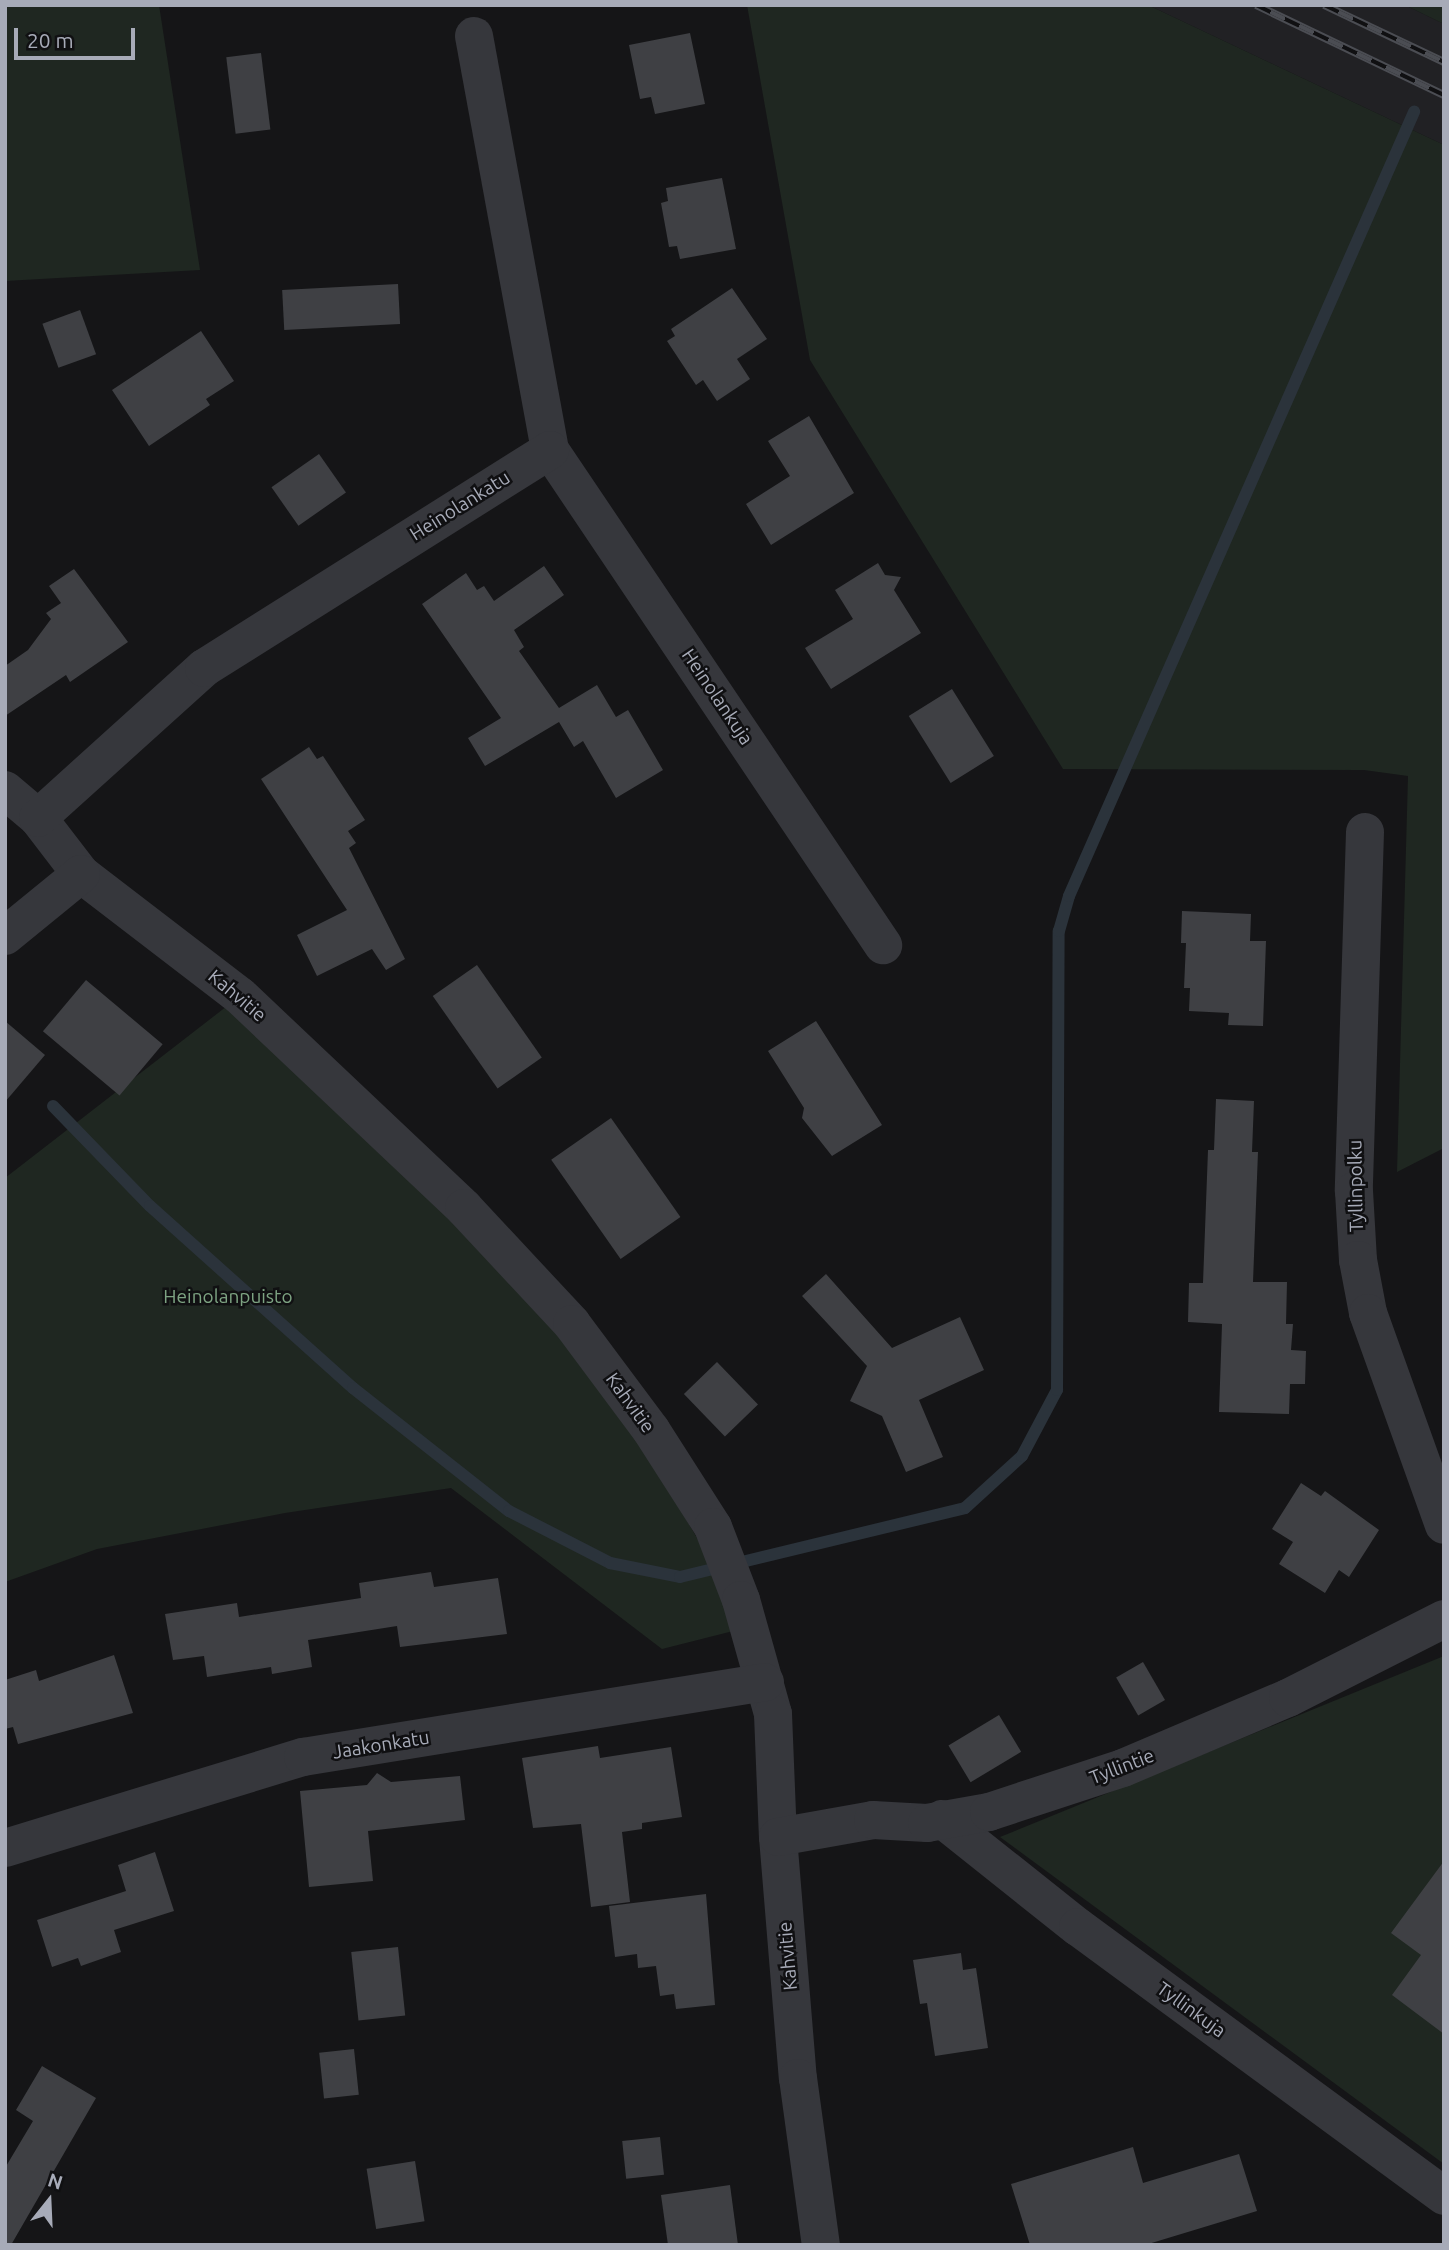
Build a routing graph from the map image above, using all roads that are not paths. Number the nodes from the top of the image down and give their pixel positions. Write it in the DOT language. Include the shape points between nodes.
graph roads {
  1 [pos="474,36"];
  2 [pos="550,450"];
  3 [pos="5,790"];
  4 [pos="38,818"];
  5 [pos="1365,832"];
  6 [pos="82,874"];
  7 [pos="5,936"];
  8 [pos="883,945"];
  9 [pos="1444,1525"];
  10 [pos="1444,1619"];
  11 [pos="765,1682"];
  12 [pos="942,1819"];
  13 [pos="778,1837"];
  14 [pos="5,1847"];
  15 [pos="1444,2196"];
  16 [pos="821,2245"];
  1 -- 2 [label="street"];
  2 -- 4 [label="street, Heinolankatu" via="204,668"];
  2 -- 8 [label="street, Heinolankuja"];
  3 -- 4 [label="street, Kahvitie"];
  4 -- 6 [label="street, Kahvitie"];
  5 -- 9 [label="street, Tyllinpolku" via="1354,1191 1358,1260 1367,1313"];
  6 -- 7 [label="street"];
  6 -- 11 [label="street, Kahvitie" via="240,996 464,1208 572,1324 651,1430 713,1527"];
  10 -- 12 [label="street, Tyllintie" via="1288,1698 1123,1768 989,1812"];
  11 -- 13 [label="street, Kahvitie" via="773,1714"];
  11 -- 14 [label="street, Jaakonkatu" via="303,1757"];
  12 -- 13 [label="street, Tyllintie" via="927,1823 873,1820"];
  12 -- 15 [label="street, Tyllinkuja" via="1078,1927"];
  13 -- 16 [label="street, Kahvitie" via="798,2078"];
}
